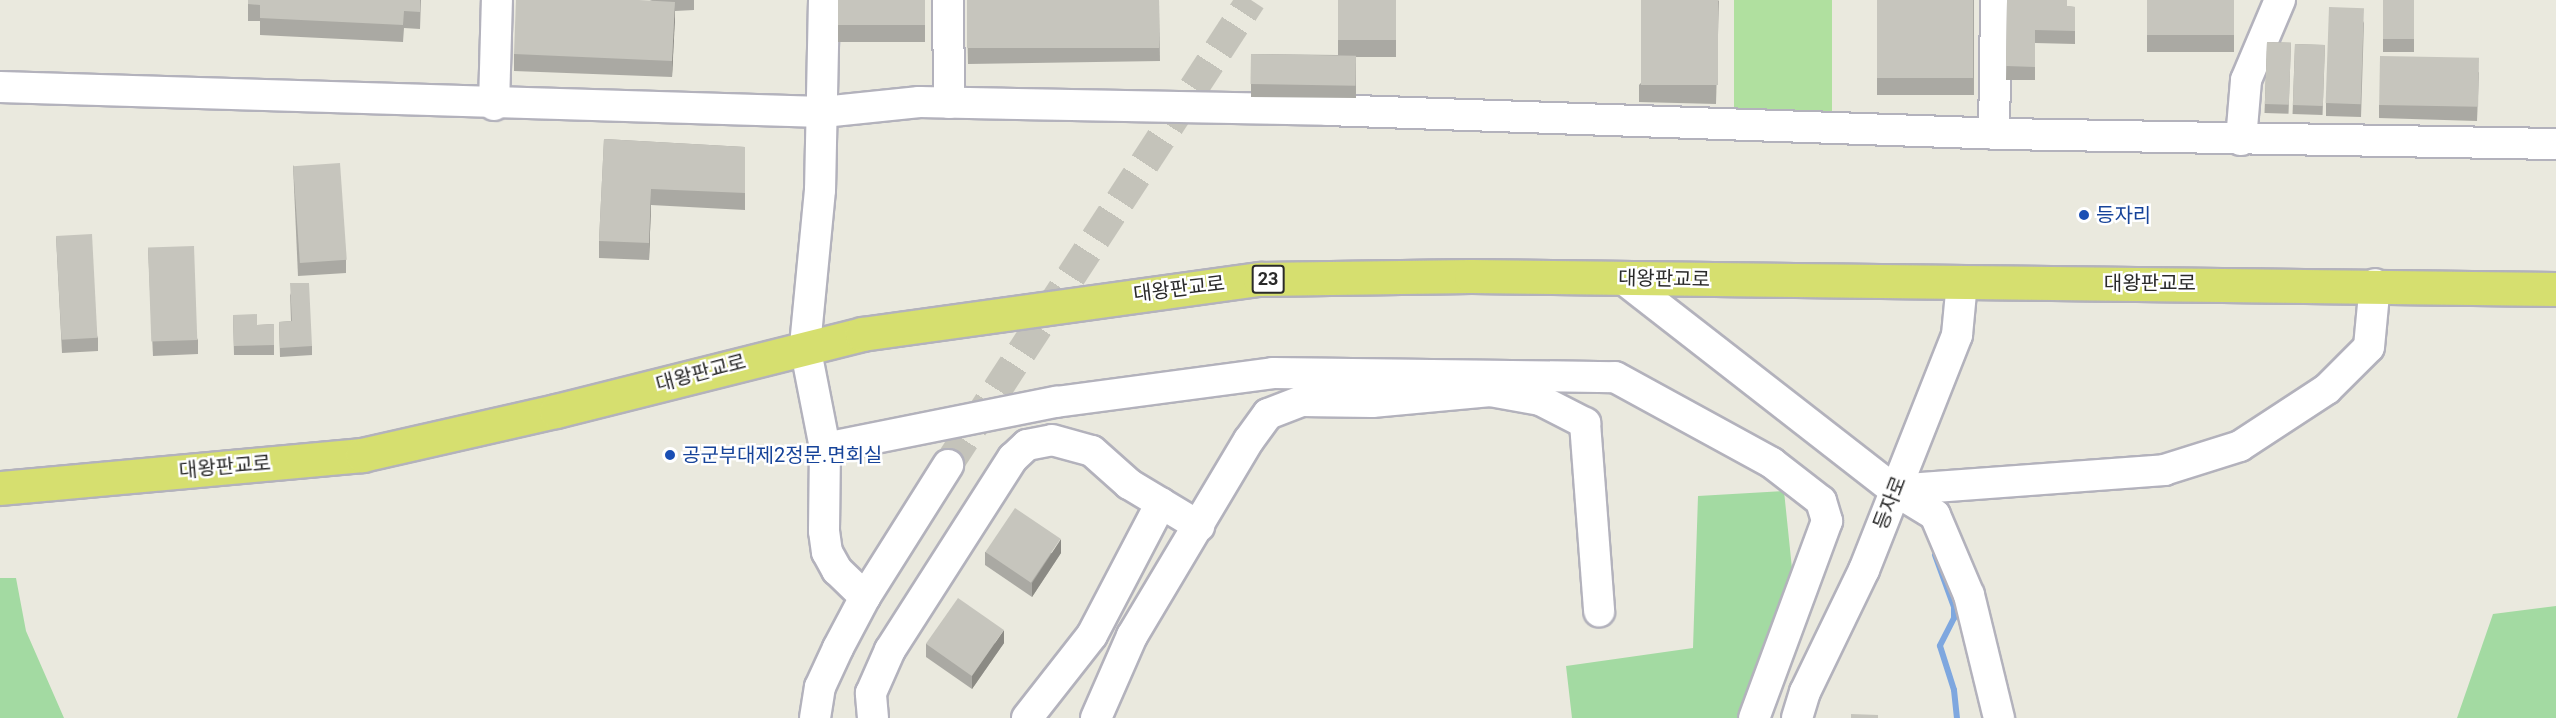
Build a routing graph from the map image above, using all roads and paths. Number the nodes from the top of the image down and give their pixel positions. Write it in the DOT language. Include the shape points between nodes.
graph roads {
  1 [pos="497,0"];
  2 [pos="824,0"];
  3 [pos="948,0"];
  4 [pos="1996,0"];
  5 [pos="2280,0"];
  6 [pos="0,87"];
  7 [pos="949,103"];
  8 [pos="494,105"];
  9 [pos="823,112"];
  10 [pos="1994,134"];
  11 [pos="2241,140"];
  12 [pos="2556,144"];
  13 [pos="1622,278"];
  14 [pos="1962,282"];
  15 [pos="2374,284"];
  16 [pos="2548,290"];
  17 [pos="805,346"];
  18 [pos="825,448"];
  19 [pos="948,465"];
  20 [pos="0,488"];
  21 [pos="1894,490"];
  22 [pos="1161,503"];
  23 [pos="1199,526"];
  24 [pos="865,597"];
  25 [pos="1599,611"];
  26 [pos="815,718"];
  27 [pos="873,718"];
  28 [pos="1027,718"];
  29 [pos="1096,718"];
  30 [pos="1754,718"];
  31 [pos="1797,718"];
  32 [pos="1999,718"];
  1 -- 8 [label="street"];
  2 -- 9 [label="street"];
  3 -- 7 [label="street"];
  4 -- 10 [label="street"];
  5 -- 11 [label="street" via="2246,80"];
  6 -- 8 [label="street"];
  7 -- 9 [label="street"];
  7 -- 10 [label="street" via="1327,110"];
  8 -- 9 [label="street"];
  9 -- 17 [label="street"];
  10 -- 11 [label="street"];
  11 -- 12 [label="street"];
  13 -- 14 [label="main road, 대왕판교로 / 23"];
  13 -- 17 [label="main road, 대왕판교로 / 23" via="1260,279 1026,309"];
  13 -- 21 [label="street"];
  14 -- 15 [label="main road, 대왕판교로 / 23"];
  14 -- 21 [label="street, 등자로" via="1957,335"];
  15 -- 16 [label="main road, 대왕판교로 / 23"];
  15 -- 21 [label="street" via="2369,347 2327,389 2240,446 2164,470"];
  17 -- 18 [label="street"];
  17 -- 20 [label="main road, 대왕판교로 / 23" via="556,411 362,454"];
  18 -- 24 [label="street" via="827,552 837,570"];
  18 -- 30 [label="street" via="1056,402 1273,373 1615,377 1772,463 1821,501 1827,521"];
  19 -- 24 [label="street"];
  21 -- 31 [label="street, 등자로" via="1864,570 1805,692"];
  21 -- 32 [label="street" via="1935,516 1957,562 1972,605"];
  22 -- 23 [label="street"];
  22 -- 27 [label="street" via="1130,484 1092,451 1052,440 1027,445 1013,458 890,650 871,693"];
  22 -- 28 [label="street" via="1092,635"];
  23 -- 25 [label="street" via="1268,414 1302,401 1372,402 1490,391 1540,400 1585,423"];
  23 -- 29 [label="street" via="1132,636"];
  24 -- 26 [label="street" via="820,687"];
}
